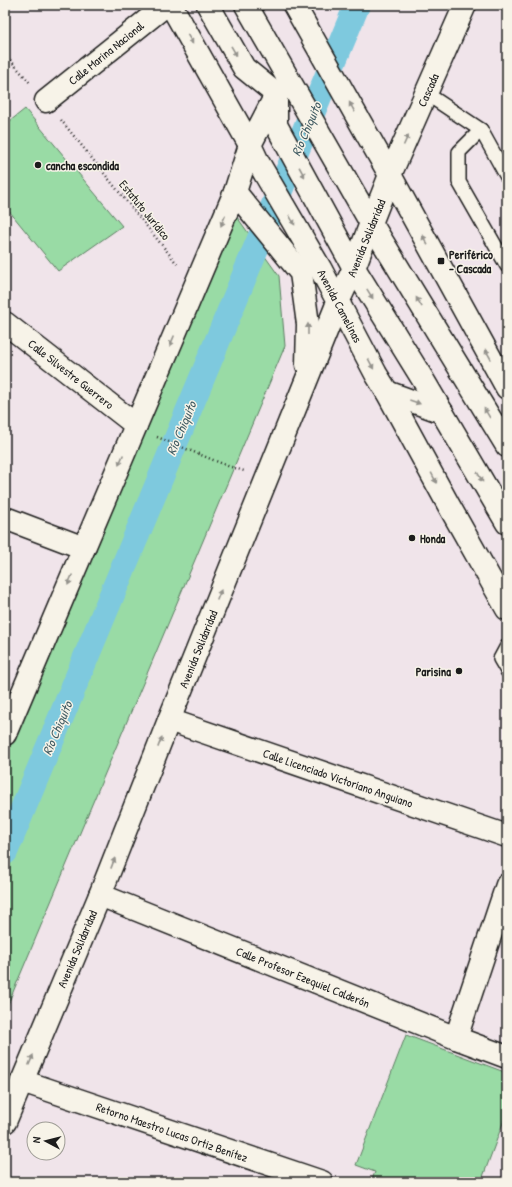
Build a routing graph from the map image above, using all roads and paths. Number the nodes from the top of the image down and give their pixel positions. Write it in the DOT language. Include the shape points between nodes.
graph roads {
  1 [pos="166,5"];
  2 [pos="171,5"];
  3 [pos="208,5"];
  4 [pos="246,5"];
  5 [pos="294,5"];
  6 [pos="465,5"];
  7 [pos="5,54"];
  8 [pos="286,73"];
  9 [pos="276,94"];
  10 [pos="426,94"];
  11 [pos="46,101"];
  12 [pos="481,130"];
  13 [pos="254,153"];
  14 [pos="390,175"];
  15 [pos="507,177"];
  16 [pos="236,194"];
  17 [pos="371,223"];
  18 [pos="507,266"];
  19 [pos="354,268"];
  20 [pos="311,270"];
  21 [pos="195,286"];
  22 [pos="338,302"];
  23 [pos="5,323"];
  24 [pos="306,382"];
  25 [pos="507,388"];
  26 [pos="387,392"];
  27 [pos="442,412"];
  28 [pos="144,430"];
  29 [pos="507,446"];
  30 [pos="224,464"];
  31 [pos="5,518"];
  32 [pos="507,523"];
  33 [pos="84,548"];
  34 [pos="507,609"];
  35 [pos="507,646"];
  36 [pos="507,671"];
  37 [pos="169,720"];
  38 [pos="5,734"];
  39 [pos="507,836"];
  40 [pos="507,884"];
  41 [pos="100,895"];
  42 [pos="456,1038"];
  43 [pos="507,1057"];
  44 [pos="22,1081"];
  45 [pos="5,1122"];
  46 [pos="322,1182"];
  1 -- 11 [label="main road, Calle Marina Nacional"];
  2 -- 13 [label="main road, Avenida Camelinas, one-way"];
  3 -- 9 [label="main road, one-way" via="244,68"];
  4 -- 8 [label="main road"];
  14 -- 5 [label="main road, one-way"];
  6 -- 10 [label="main road, Cascada"];
  7 -- 11 [label="path, Estatuto Jurídico"];
  8 -- 9 [label="main road"];
  8 -- 17 [label="main road"];
  9 -- 13 [label="main road"];
  9 -- 19 [label="main road, one-way" via="276,125"];
  10 -- 12 [label="lane"];
  14 -- 10 [label="main road, Cascada, one-way"];
  11 -- 21 [label="path, Estatuto Jurídico"];
  12 -- 15 [label="lane"];
  12 -- 18 [label="lane" via="459,152 459,182"];
  13 -- 16 [label="main road"];
  13 -- 20 [label="main road, Avenida Camelinas, one-way"];
  14 -- 17 [label="main road, Avenida Solidaridad"];
  25 -- 14 [label="main road, one-way"];
  16 -- 20 [label="main road"];
  16 -- 21 [label="main road, one-way"];
  17 -- 19 [label="main road, Avenida Solidaridad"];
  29 -- 17 [label="main road, one-way"];
  19 -- 22 [label="main road, Avenida Solidaridad"];
  19 -- 27 [label="main road, one-way"];
  20 -- 22 [label="main road, Avenida Camelinas"];
  24 -- 20 [label="main road, one-way"];
  21 -- 28 [label="main road, one-way"];
  22 -- 24 [label="main road, Avenida Solidaridad"];
  22 -- 26 [label="main road, Avenida Camelinas, one-way"];
  23 -- 28 [label="main road, Calle Silvestre Guerrero"];
  37 -- 24 [label="main road, Avenida Solidaridad, one-way"];
  26 -- 27 [label="main road, one-way"];
  26 -- 34 [label="main road, Avenida Camelinas, one-way"];
  27 -- 32 [label="main road, one-way"];
  28 -- 30 [label="path"];
  28 -- 33 [label="main road, one-way"];
  31 -- 33 [label="main road"];
  33 -- 38 [label="main road, one-way"];
  35 -- 36 [label="lane" via="500,659"];
  37 -- 39 [label="main road, Calle Licenciado Victoriano Anguiano"];
  41 -- 37 [label="main road, Avenida Solidaridad, one-way"];
  40 -- 42 [label="main road"];
  41 -- 42 [label="main road, Calle Profesor Ezequiel Calderón"];
  44 -- 41 [label="main road, Avenida Solidaridad, one-way"];
  42 -- 43 [label="main road, Calle Profesor Ezequiel Calderón"];
  44 -- 45 [label="main road, Avenida Solidaridad"];
  44 -- 46 [label="main road, Retorno Maestro Lucas Ortiz Benítez"];
}
